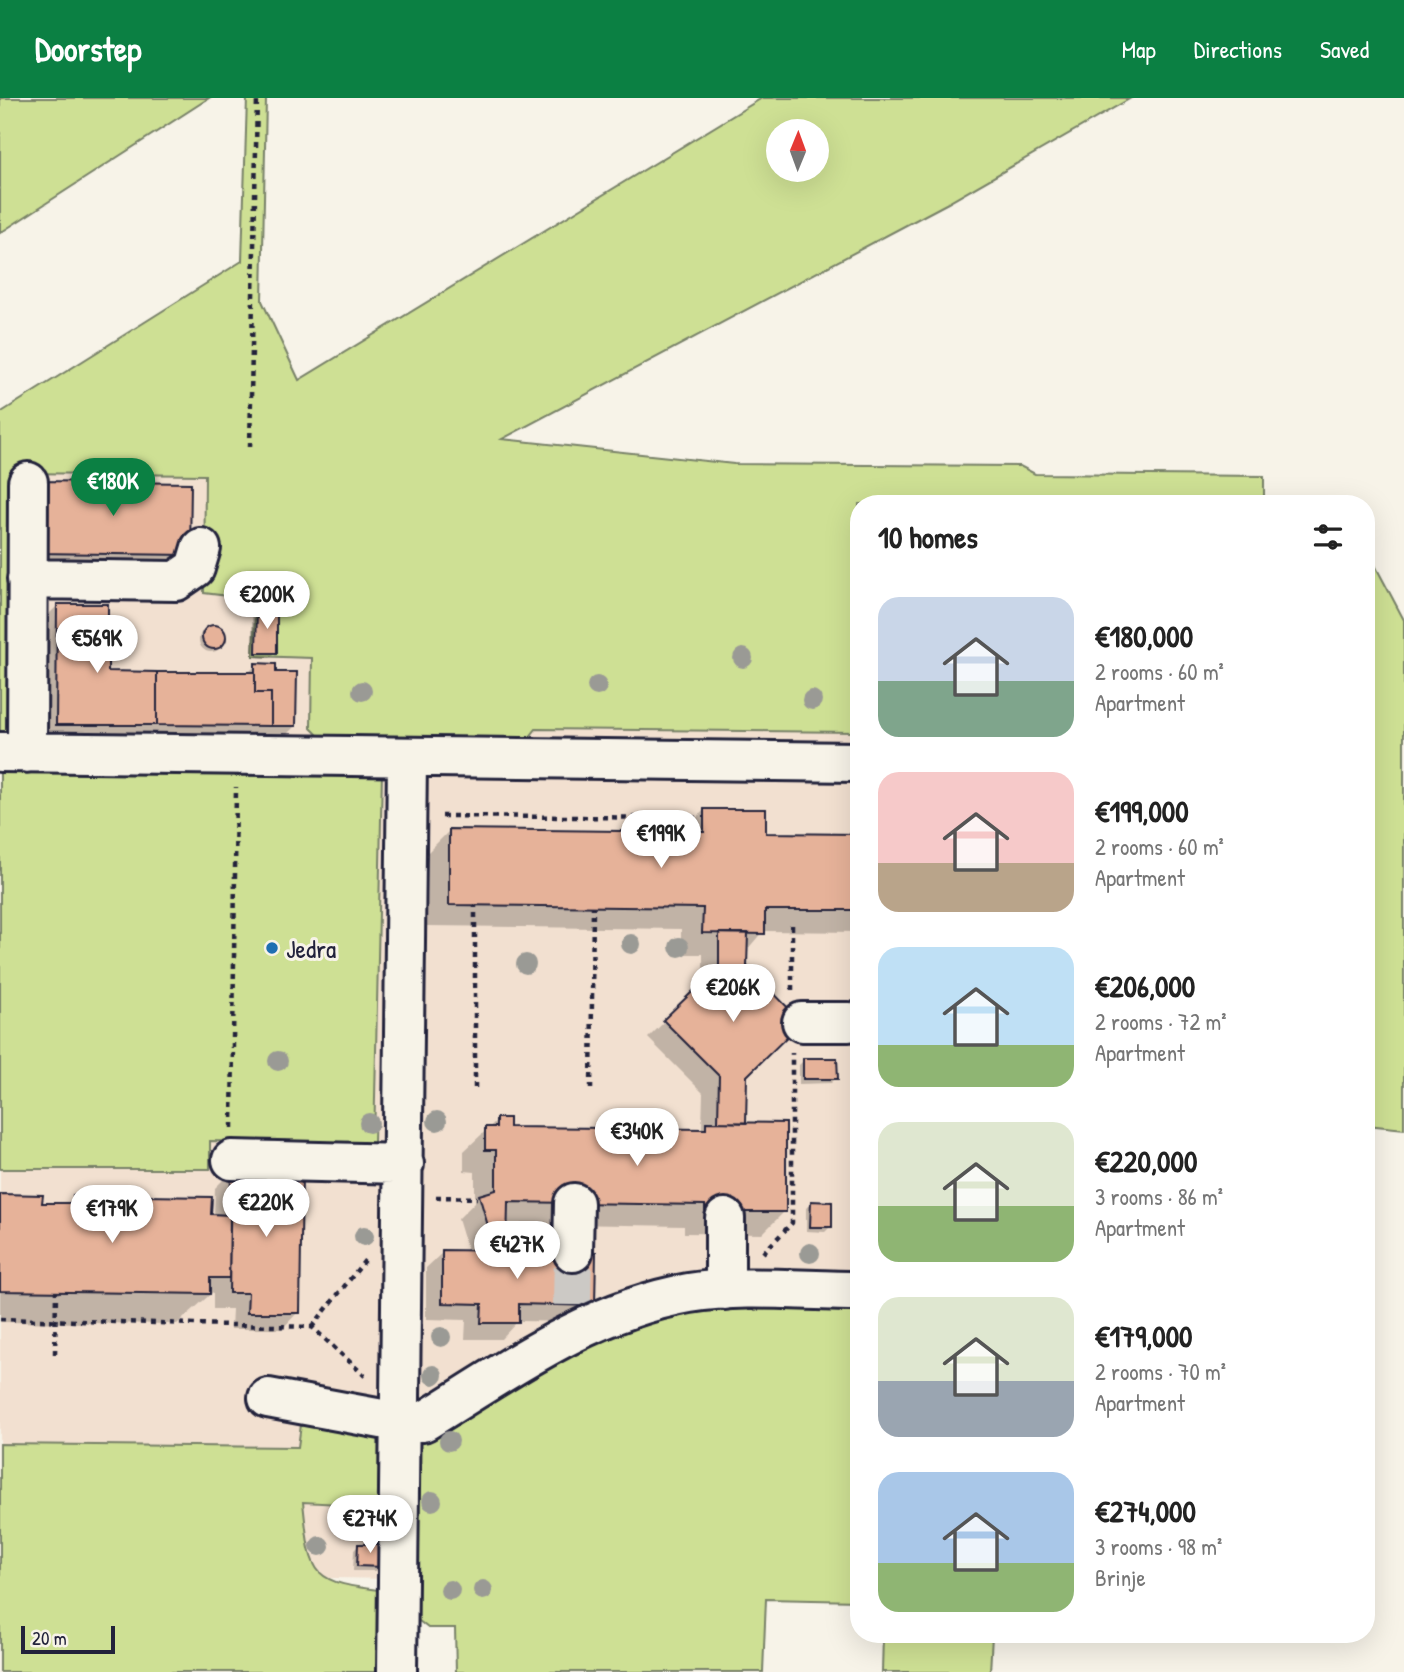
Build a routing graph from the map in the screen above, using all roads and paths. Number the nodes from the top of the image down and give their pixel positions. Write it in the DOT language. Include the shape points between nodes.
graph roads {
  1 [pos="257,98"];
  2 [pos="250,447"];
  3 [pos="28,482"];
  4 [pos="201,548"];
  5 [pos="27,579"];
  6 [pos="13,753"];
  7 [pos="236,755"];
  8 [pos="407,759"];
  9 [pos="850,762"];
  10 [pos="407,816"];
  11 [pos="696,818"];
  12 [pos="475,905"];
  13 [pos="593,906"];
  14 [pos="792,924"];
  15 [pos="850,1018"];
  16 [pos="795,1022"];
  17 [pos="475,1088"];
  18 [pos="592,1089"];
  19 [pos="232,1160"];
  20 [pos="404,1164"];
  21 [pos="574,1203"];
  22 [pos="725,1218"];
  23 [pos="573,1252"];
  24 [pos="370,1255"];
  25 [pos="725,1290"];
  26 [pos="850,1291"];
  27 [pos="56,1292"];
  28 [pos="0,1319"];
  29 [pos="55,1320"];
  30 [pos="312,1327"];
  31 [pos="55,1354"];
  32 [pos="268,1398"];
  33 [pos="399,1414"];
  34 [pos="397,1672"];
  1 -- 2 [label="path"];
  3 -- 5 [label="street"];
  4 -- 5 [label="street" via="195,568 177,580"];
  5 -- 6 [label="street"];
  6 -- 7 [label="street"];
  7 -- 8 [label="street"];
  7 -- 19 [label="path"];
  8 -- 9 [label="street"];
  8 -- 10 [label="street"];
  10 -- 11 [label="path"];
  10 -- 20 [label="street"];
  12 -- 17 [label="path"];
  13 -- 18 [label="path"];
  14 -- 16 [label="path"];
  15 -- 16 [label="street"];
  16 -- 25 [label="path" via="792,1223"];
  19 -- 20 [label="street"];
  20 -- 33 [label="street"];
  21 -- 23 [label="street"];
  22 -- 25 [label="street"];
  24 -- 30 [label="path"];
  25 -- 26 [label="street"];
  25 -- 33 [label="street" via="572,1318 423,1422"];
  27 -- 29 [label="path"];
  28 -- 29 [label="path"];
  29 -- 30 [label="path"];
  29 -- 31 [label="path"];
  30 -- 33 [label="path"];
  32 -- 33 [label="street"];
  33 -- 34 [label="street"];
}
